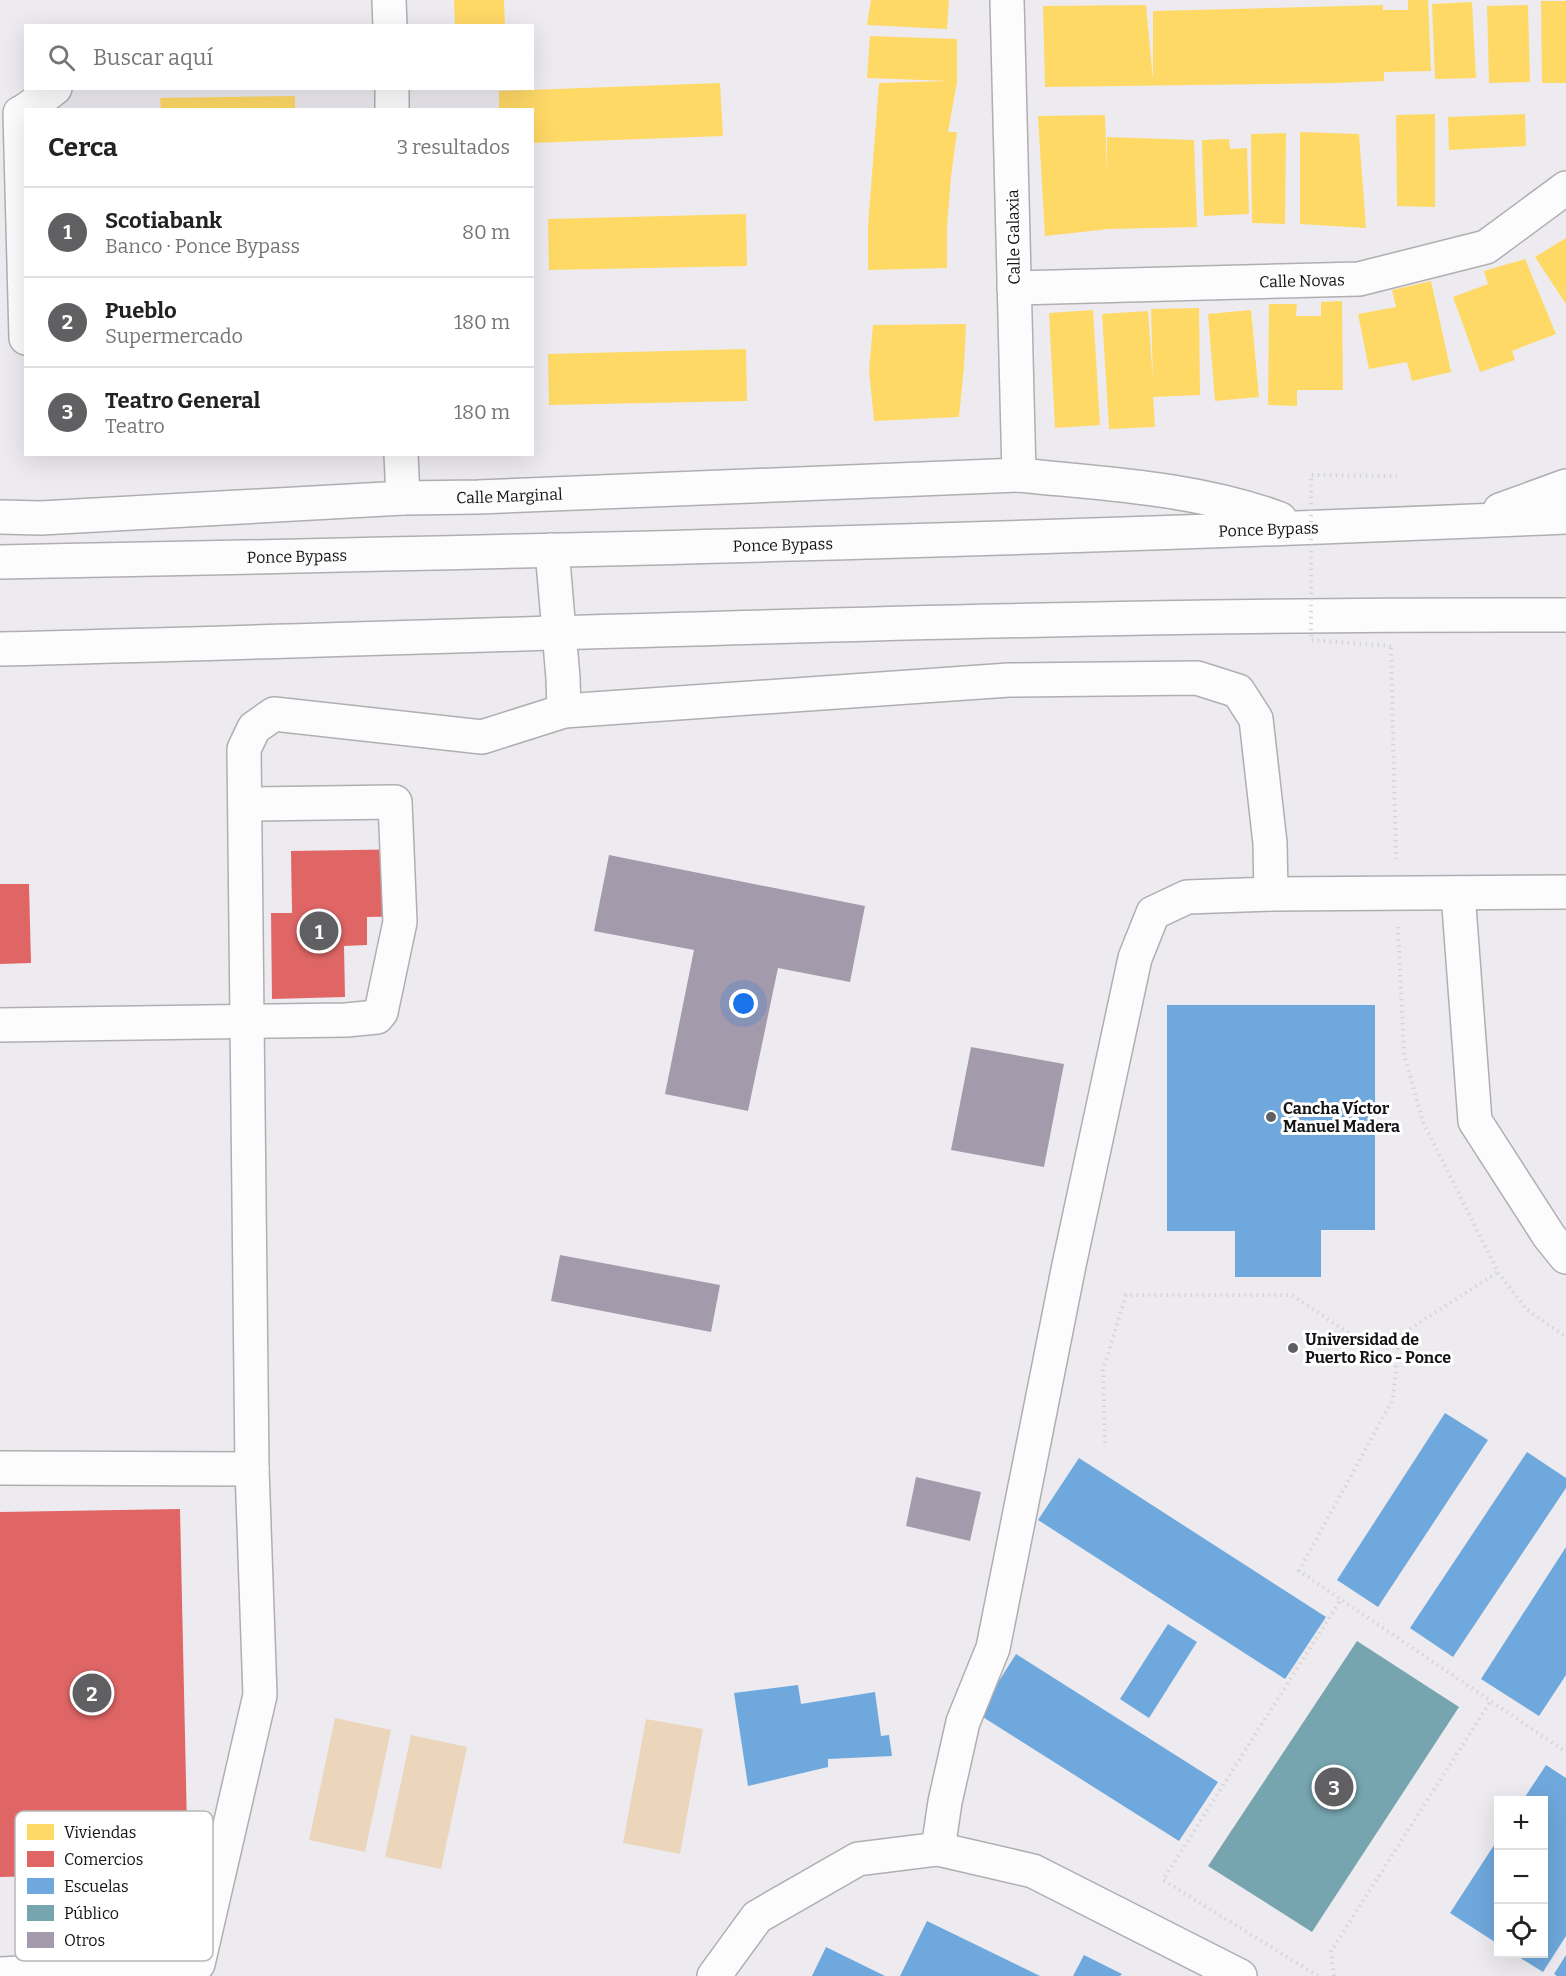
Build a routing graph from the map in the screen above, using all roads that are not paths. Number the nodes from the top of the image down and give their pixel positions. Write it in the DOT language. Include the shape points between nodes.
graph roads {
  1 [pos="389,0"];
  2 [pos="1007,0"];
  3 [pos="390,24"];
  4 [pos="52,90"];
  5 [pos="392,90"];
  6 [pos="29,108"];
  7 [pos="392,108"];
  8 [pos="24,111"];
  9 [pos="1566,188"];
  10 [pos="24,263"];
  11 [pos="1014,288"];
  12 [pos="402,456"];
  13 [pos="1019,475"];
  14 [pos="1566,486"];
  15 [pos="403,498"];
  16 [pos="0,517"];
  17 [pos="1566,517"];
  18 [pos="1467,522"];
  19 [pos="1301,528"];
  20 [pos="552,550"];
  21 [pos="0,562"];
  22 [pos="1456,615"];
  23 [pos="1566,615"];
  24 [pos="559,633"];
  25 [pos="1566,635"];
  26 [pos="0,649"];
  27 [pos="564,711"];
  28 [pos="245,804"];
  29 [pos="1566,892"];
  30 [pos="1458,893"];
  31 [pos="1271,894"];
  32 [pos="247,1021"];
  33 [pos="0,1025"];
  34 [pos="1566,1257"];
  35 [pos="0,1468"];
  36 [pos="252,1469"];
  37 [pos="938,1849"];
  38 [pos="213,1899"];
  39 [pos="199,1961"];
  40 [pos="0,1974"];
  41 [pos="714,1976"];
  42 [pos="1240,1976"];
  1 -- 3 [label="main road"];
  2 -- 11 [label="main road, Calle Galaxia"];
  4 -- 6 [label="main road"];
  5 -- 7 [label="main road"];
  8 -- 10 [label="main road" via="20,113"];
  9 -- 11 [label="main road, Calle Novas" via="1486,247 1359,279"];
  11 -- 13 [label="main road, Calle Galaxia"];
  12 -- 15 [label="main road"];
  13 -- 15 [label="main road, Calle Marginal"];
  13 -- 19 [label="main road, Calle Marginal" via="1176,492 1257,510"];
  14 -- 18 [label="main road"];
  15 -- 16 [label="main road, Calle Marginal"];
  17 -- 18 [label="main road, Ponce Bypass"];
  18 -- 19 [label="main road, Ponce Bypass"];
  19 -- 20 [label="main road, Ponce Bypass"];
  20 -- 21 [label="main road, Ponce Bypass"];
  20 -- 24 [label="main road"];
  22 -- 23 [label="main road"];
  22 -- 24 [label="main road"];
  22 -- 25 [label="main road"];
  24 -- 26 [label="main road"];
  24 -- 27 [label="main road"];
  27 -- 28 [label="main road" via="482,737 274,714 254,728 244,749"];
  27 -- 31 [label="main road" via="1009,680 1197,678 1238,692 1256,719 1270,843"];
  28 -- 32 [label="main road"];
  28 -- 32 [label="main road" via="395,802 400,922 377,1017"];
  29 -- 30 [label="main road"];
  30 -- 31 [label="main road"];
  30 -- 34 [label="main road" via="1475,1121"];
  31 -- 37 [label="main road" via="1187,897 1152,913 1134,958 993,1648 963,1722"];
  32 -- 33 [label="main road"];
  32 -- 36 [label="main road"];
  35 -- 36 [label="main road"];
  36 -- 38 [label="main road" via="260,1695"];
  37 -- 41 [label="main road" via="858,1859 757,1917"];
  37 -- 42 [label="main road" via="1033,1871"];
  39 -- 40 [label="main road"];
}
